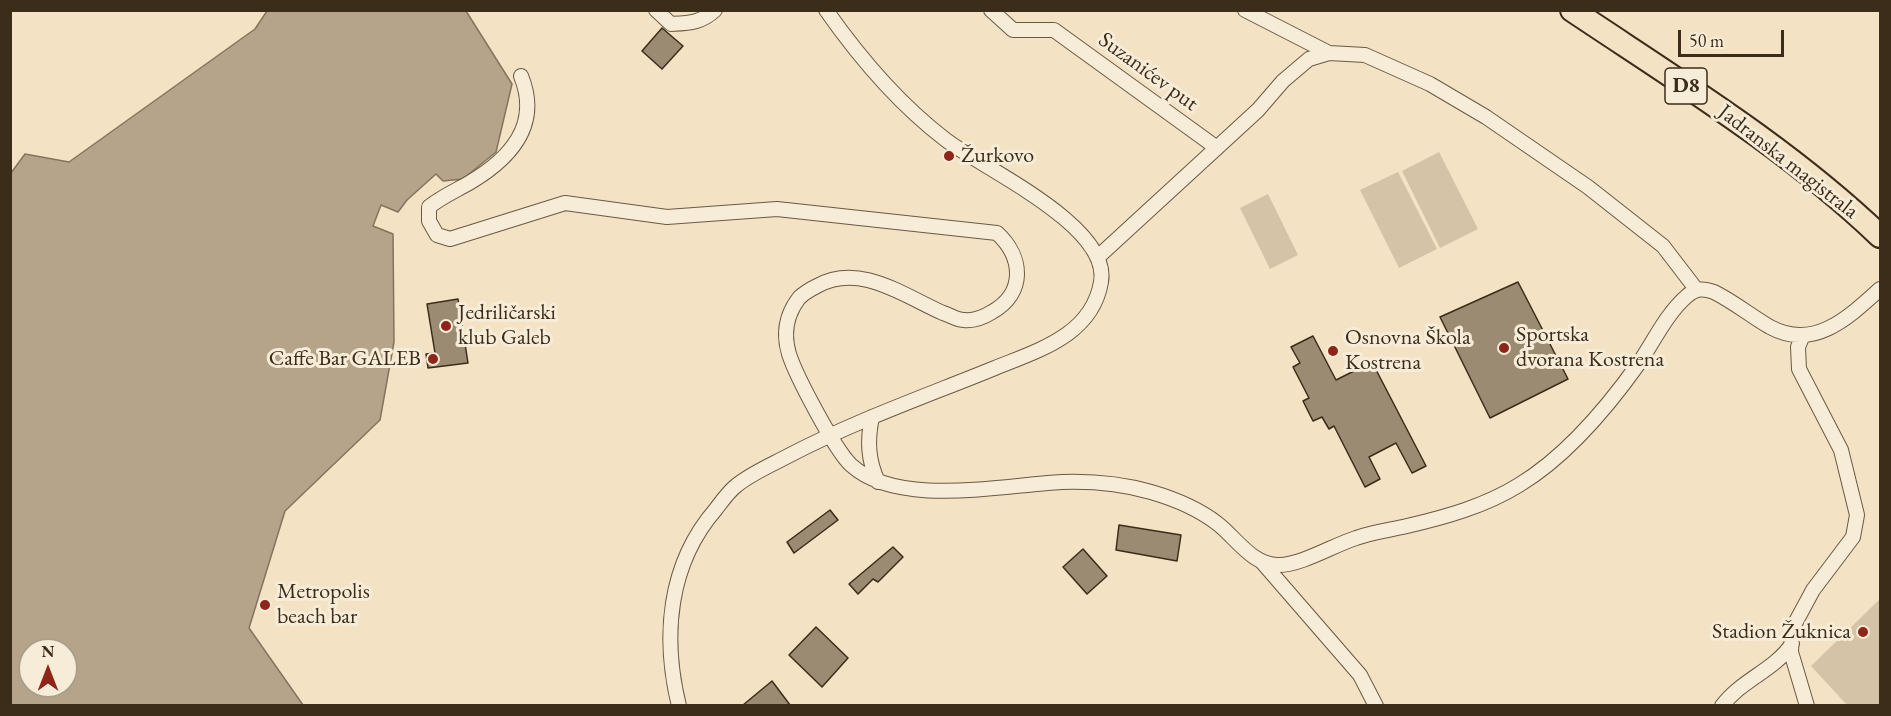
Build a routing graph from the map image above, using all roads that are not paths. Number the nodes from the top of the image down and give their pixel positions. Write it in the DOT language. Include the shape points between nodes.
graph roads {
  1 [pos="656,10"];
  2 [pos="715,10"];
  3 [pos="826,10"];
  4 [pos="991,10"];
  5 [pos="1245,10"];
  6 [pos="1572,10"];
  7 [pos="1329,53"];
  8 [pos="520,76"];
  9 [pos="1217,148"];
  10 [pos="1881,237"];
  11 [pos="1099,256"];
  12 [pos="1881,289"];
  13 [pos="1696,290"];
  14 [pos="1803,335"];
  15 [pos="872,417"];
  16 [pos="830,434"];
  17 [pos="878,482"];
  18 [pos="1261,561"];
  19 [pos="1792,643"];
  20 [pos="679,705"];
  21 [pos="1376,705"];
  22 [pos="1722,705"];
  23 [pos="1807,705"];
  1 -- 2 [label="street" via="671,24 693,23"];
  3 -- 11 [label="street" via="846,40 907,105 946,140 1036,196 1078,230"];
  4 -- 9 [label="street, Suzanićev put" via="1013,30 1054,30"];
  5 -- 7 [label="street"];
  6 -- 10 [label="main road, Jadranska magistrala / D8" via="1742,123"];
  7 -- 9 [label="street" via="1300,66"];
  7 -- 13 [label="street" via="1365,55 1430,84 1486,117 1655,239"];
  8 -- 16 [label="street" via="528,94 519,141 492,169 429,207 429,221 437,235 450,239 565,203 667,217 777,209 969,228 997,233 1009,244 1017,262 1015,290 1008,301 982,318 962,320 865,278 842,276 801,295 788,316 785,340 795,372"];
  9 -- 11 [label="street"];
  11 -- 15 [label="street" via="1102,280 1093,309 1075,331 1021,358"];
  12 -- 14 [label="street" via="1844,320 1820,333"];
  13 -- 14 [label="street" via="1714,292 1772,328"];
  13 -- 18 [label="street" via="1678,304 1607,405 1565,450 1520,485 1472,508 1360,536 1277,566"];
  14 -- 19 [label="street" via="1798,347 1799,369 1841,450 1857,515 1853,537 1813,590 1791,629"];
  15 -- 16 [label="street"];
  15 -- 17 [label="street" via="868,450"];
  16 -- 17 [label="street" via="847,461"];
  16 -- 20 [label="street" via="736,486 703,524 681,566 670,609 671,674"];
  17 -- 18 [label="street" via="924,490 1064,482 1141,490 1191,506"];
  18 -- 21 [label="street" via="1360,675"];
  19 -- 22 [label="street" via="1783,656"];
  19 -- 23 [label="street" via="1795,669"];
}
